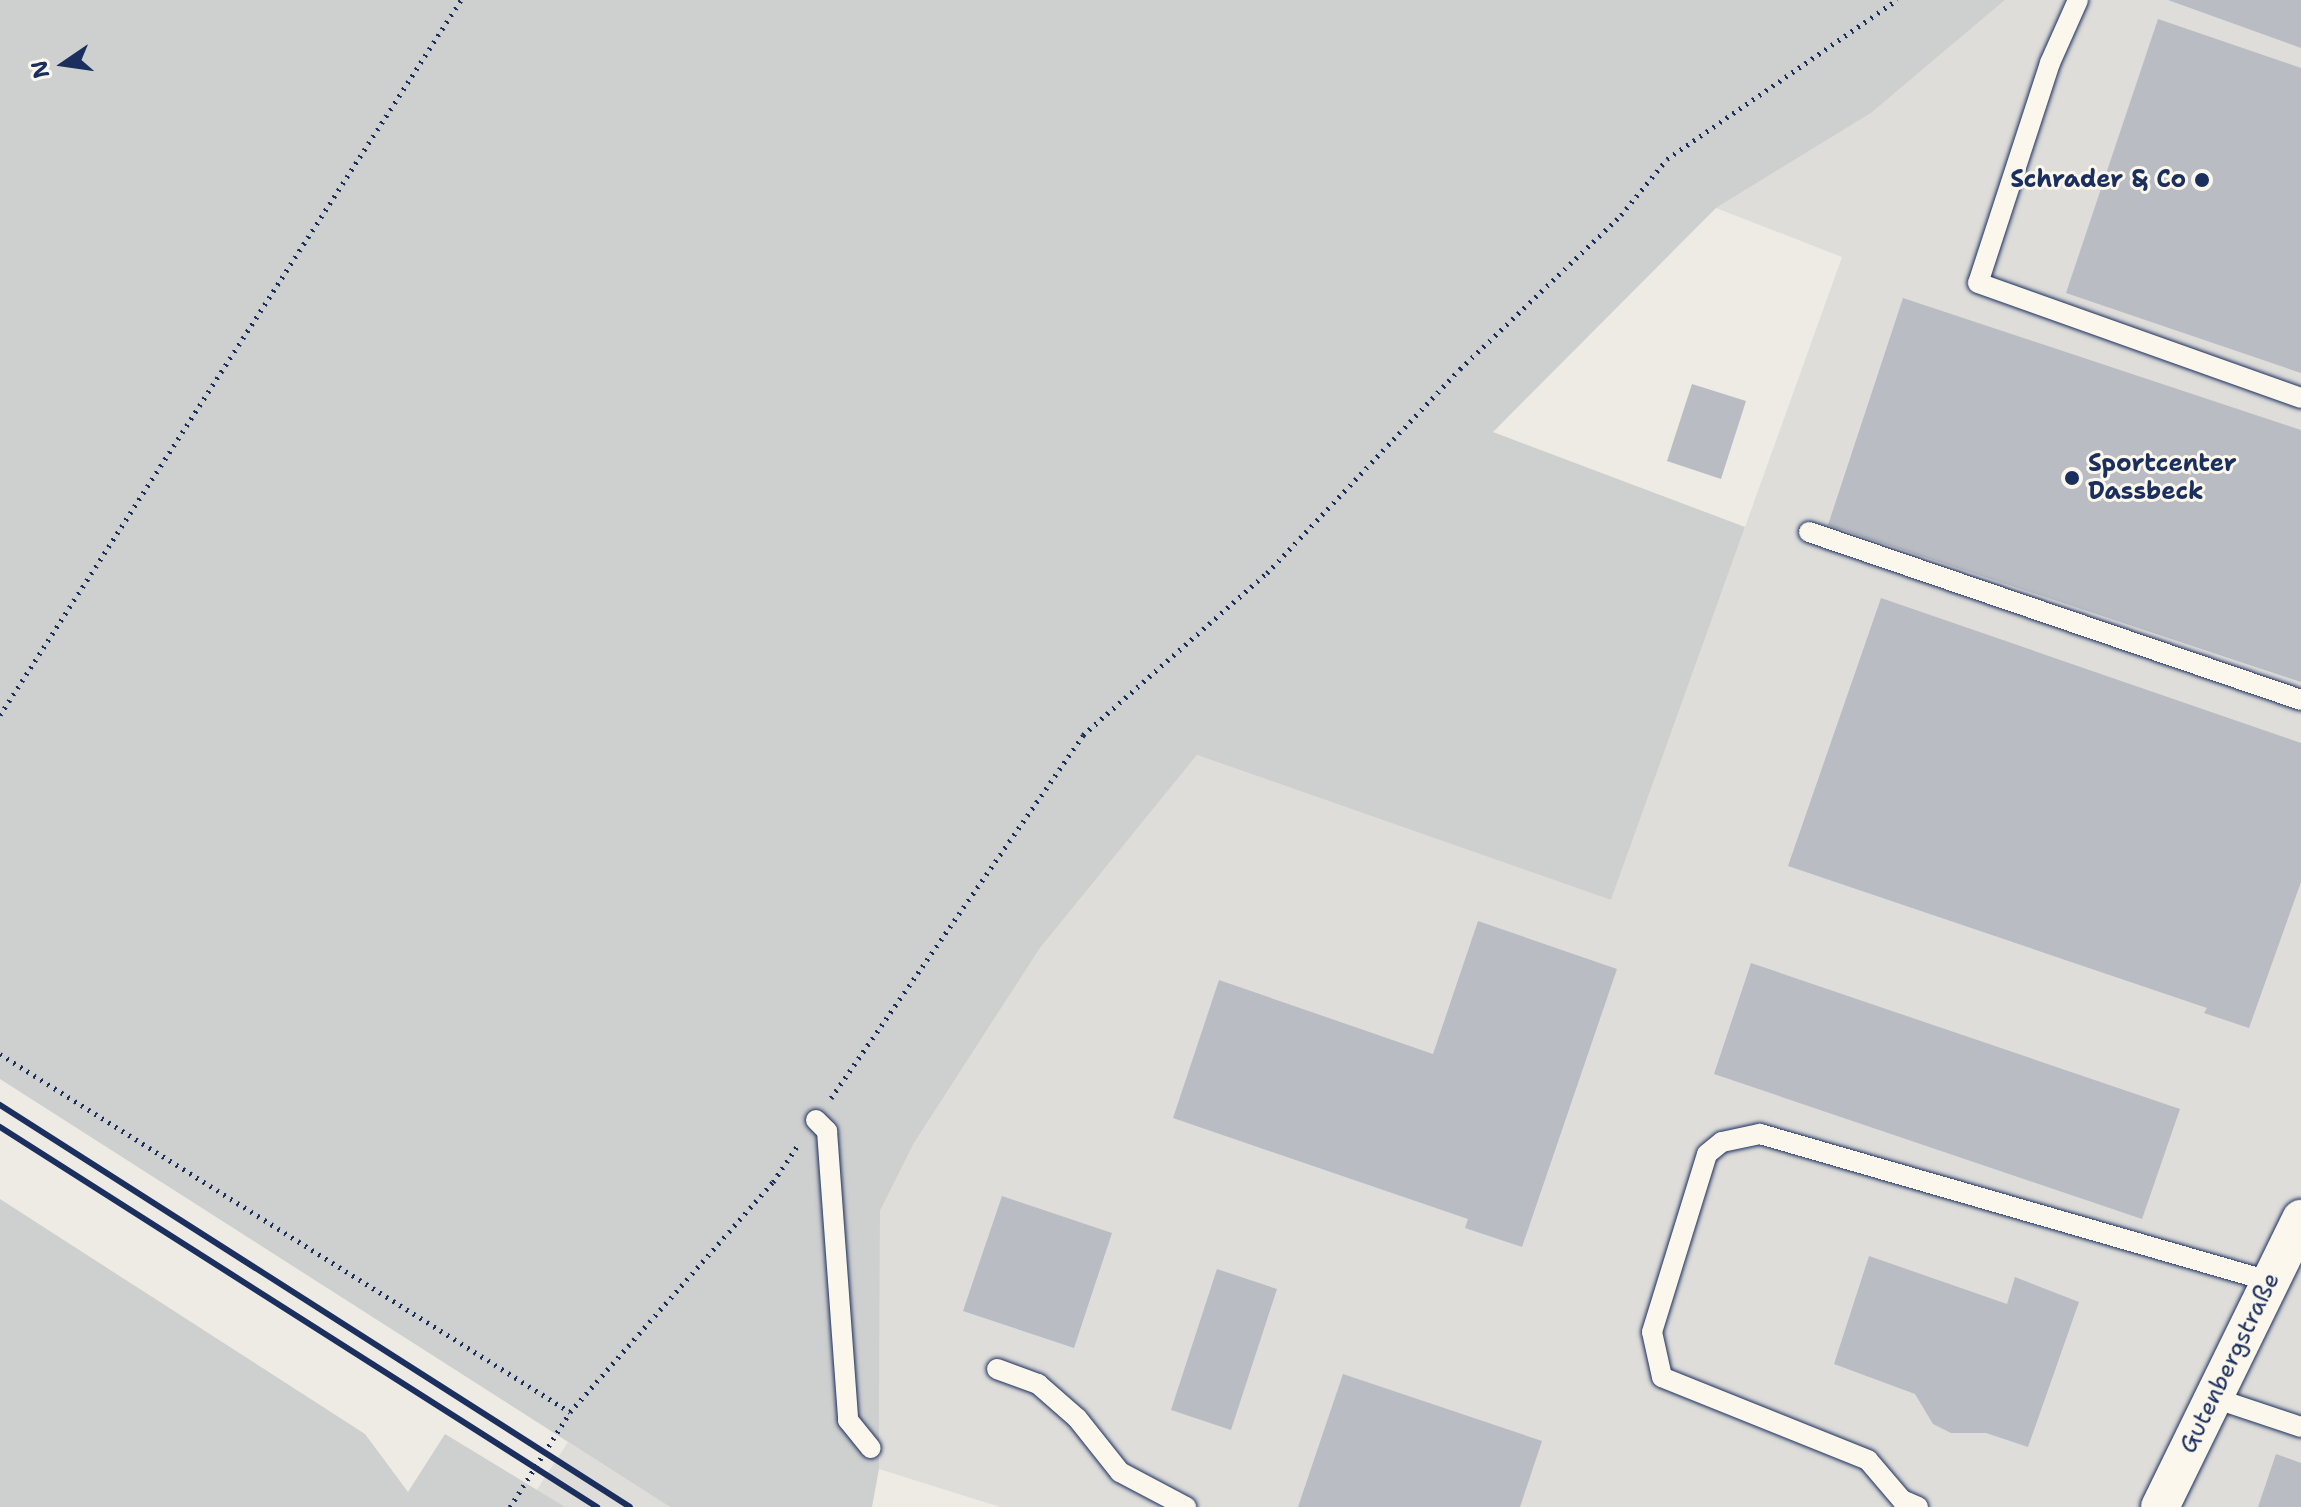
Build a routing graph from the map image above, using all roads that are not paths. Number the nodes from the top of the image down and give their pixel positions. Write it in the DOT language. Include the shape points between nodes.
graph roads {
  1 [pos="2078,0"];
  2 [pos="2301,398"];
  3 [pos="1809,532"];
  4 [pos="2301,700"];
  5 [pos="816,1120"];
  6 [pos="2301,1219"];
  7 [pos="2269,1281"];
  8 [pos="997,1369"];
  9 [pos="2214,1398"];
  10 [pos="2301,1427"];
  11 [pos="871,1448"];
  12 [pos="1186,1507"];
  13 [pos="1918,1507"];
  14 [pos="2160,1507"];
  1 -- 2 [label="lane" via="2050,63 1978,283"];
  3 -- 4 [label="lane"];
  5 -- 11 [label="lane" via="827,1131 848,1420"];
  6 -- 7 [label="street, Gutenbergstraße"];
  7 -- 9 [label="street, Gutenbergstraße"];
  7 -- 13 [label="lane" via="1760,1134 1722,1142 1707,1154 1652,1332 1662,1377 1868,1460 1902,1500"];
  8 -- 12 [label="lane" via="1038,1384 1077,1418 1120,1472"];
  9 -- 10 [label="lane"];
  9 -- 14 [label="street, Gutenbergstraße"];
}
